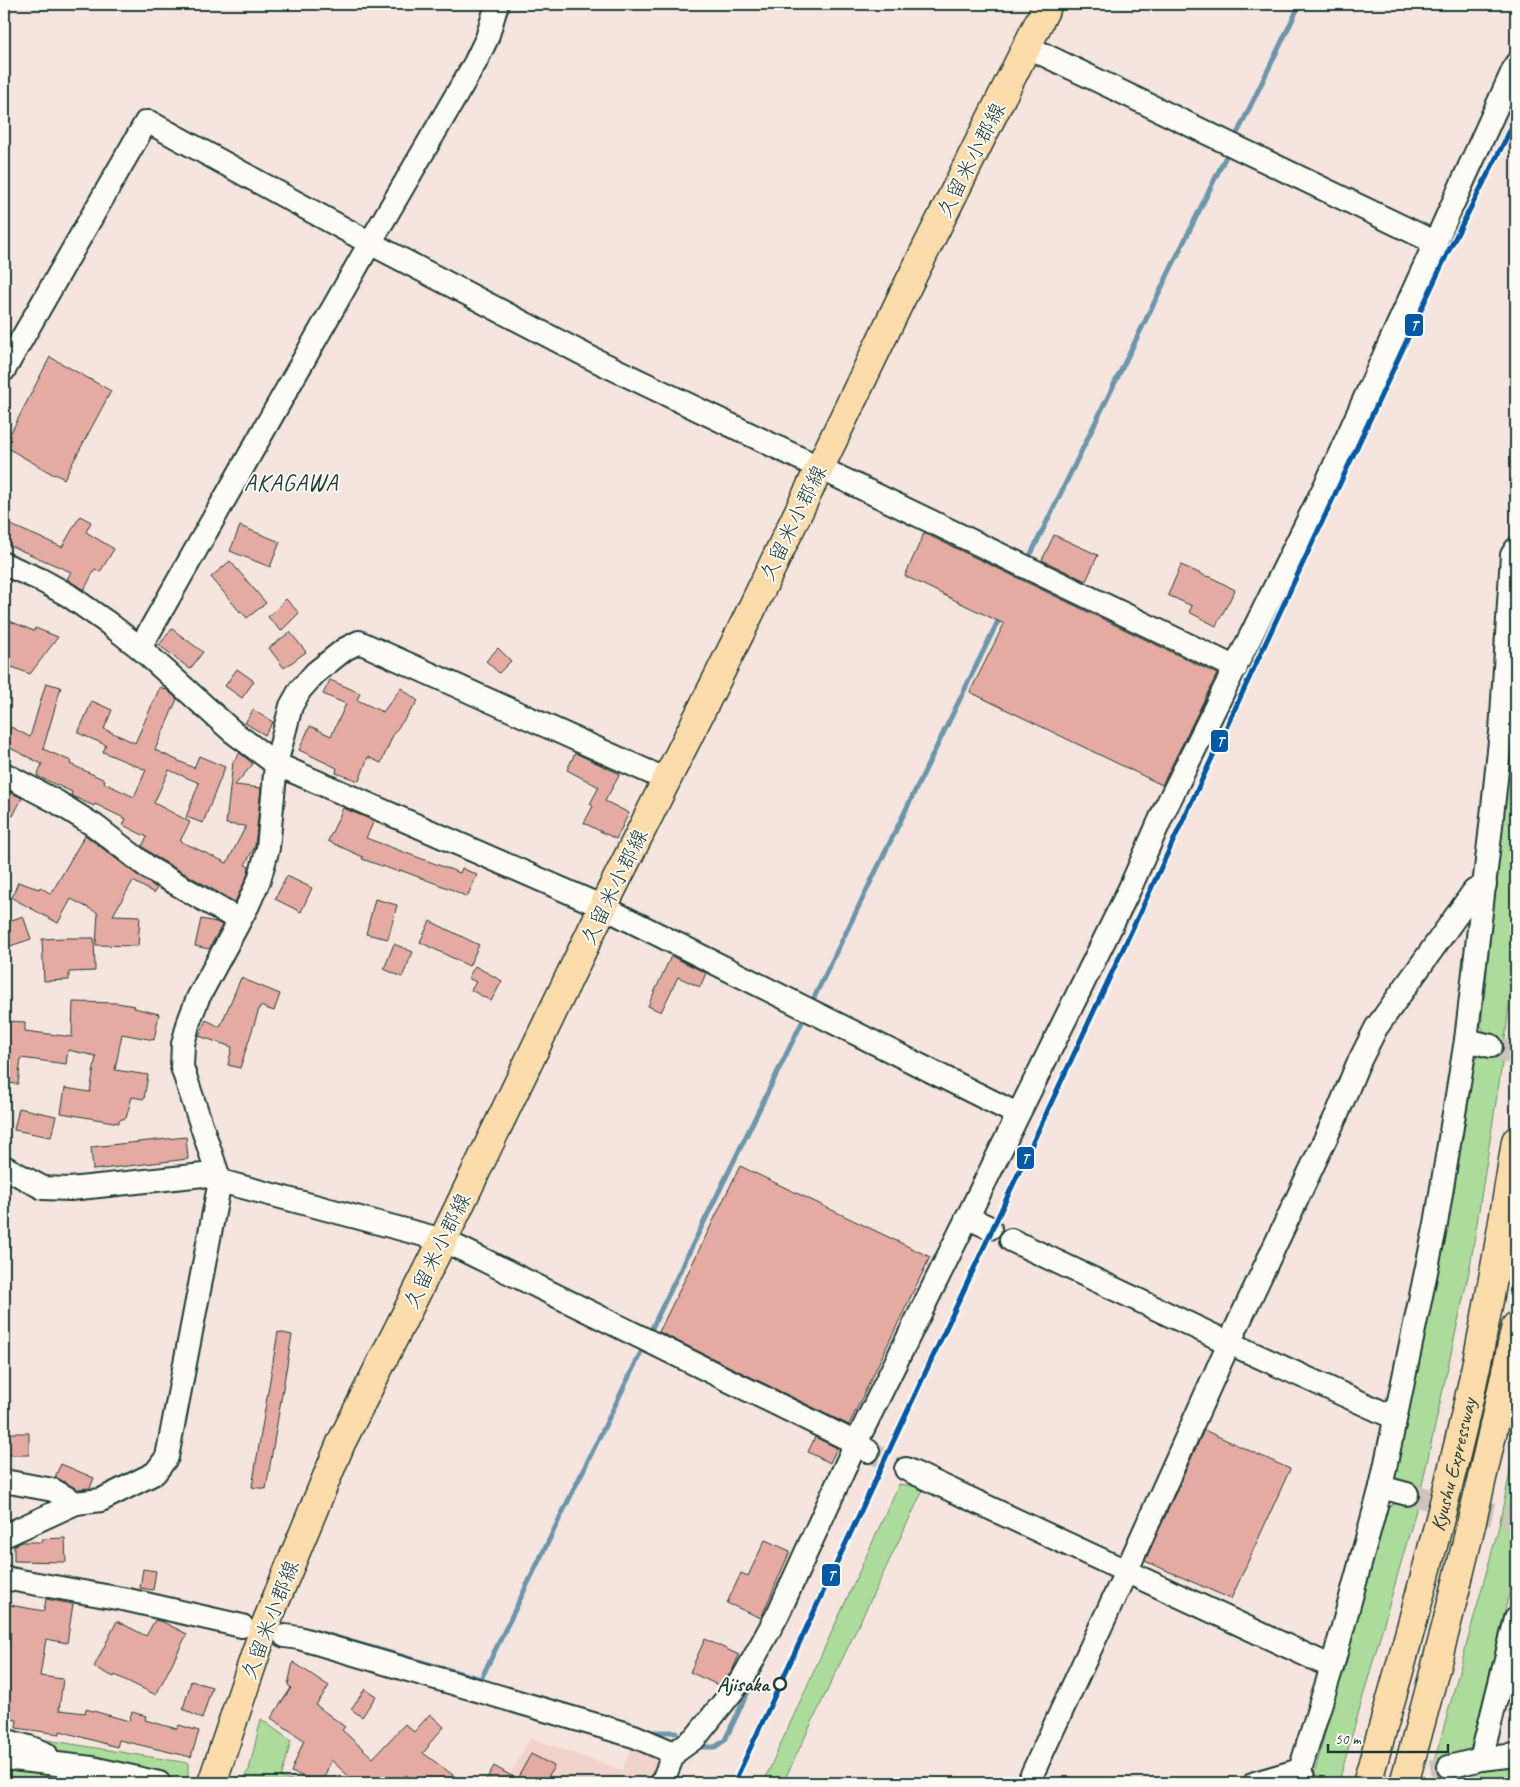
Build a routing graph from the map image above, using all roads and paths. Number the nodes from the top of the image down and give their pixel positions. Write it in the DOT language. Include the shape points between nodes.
graph roads {
  1 [pos="496,4"];
  2 [pos="1048,4"];
  3 [pos="1028,47"];
  4 [pos="1516,64"];
  5 [pos="370,243"];
  6 [pos="1436,243"];
  7 [pos="4,370"];
  8 [pos="821,468"];
  9 [pos="1516,548"];
  10 [pos="4,564"];
  11 [pos="140,648"];
  12 [pos="1236,668"];
  13 [pos="276,764"];
  14 [pos="4,774"];
  15 [pos="667,780"];
  16 [pos="1485,885"];
  17 [pos="603,907"];
  18 [pos="239,920"];
  19 [pos="1466,1040"];
  20 [pos="1491,1046"];
  21 [pos="1017,1114"];
  22 [pos="1516,1141"];
  23 [pos="4,1166"];
  24 [pos="220,1181"];
  25 [pos="967,1217"];
  26 [pos="990,1228"];
  27 [pos="443,1240"];
  28 [pos="1011,1240"];
  29 [pos="1516,1326"];
  30 [pos="1229,1343"];
  31 [pos="1396,1418"];
  32 [pos="862,1447"];
  33 [pos="906,1469"];
  34 [pos="4,1481"];
  35 [pos="1381,1487"];
  36 [pos="1407,1494"];
  37 [pos="76,1503"];
  38 [pos="4,1536"];
  39 [pos="1126,1572"];
  40 [pos="4,1578"];
  41 [pos="1516,1619"];
  42 [pos="242,1626"];
  43 [pos="286,1636"];
  44 [pos="1332,1667"];
  45 [pos="4,1740"];
  46 [pos="674,1753"];
  47 [pos="1516,1755"];
  48 [pos="4,1758"];
  49 [pos="1481,1758"];
  50 [pos="69,1765"];
  51 [pos="1449,1767"];
  52 [pos="1303,1777"];
  53 [pos="159,1783"];
  54 [pos="212,1783"];
  55 [pos="662,1783"];
  56 [pos="1028,1783"];
  57 [pos="1256,1783"];
  58 [pos="1367,1783"];
  59 [pos="1404,1783"];
  1 -- 5 [label="street" via="487,38 475,63"];
  2 -- 3 [label="main road, 久留米小郡線"];
  3 -- 6 [label="street"];
  3 -- 8 [label="main road, 久留米小郡線"];
  4 -- 6 [label="street"];
  5 -- 7 [label="street" via="146,122"];
  5 -- 8 [label="street" via="589,357"];
  5 -- 11 [label="street"];
  6 -- 12 [label="street" via="1327,482"];
  8 -- 12 [label="street"];
  8 -- 15 [label="main road, 久留米小郡線"];
  9 -- 16 [label="street" via="1512,555 1501,732"];
  10 -- 11 [label="street" via="68,595"];
  11 -- 13 [label="street" via="233,732"];
  12 -- 21 [label="street"];
  13 -- 15 [label="street" via="291,706 300,690 315,673 358,642"];
  13 -- 17 [label="street"];
  13 -- 18 [label="street" via="268,848 259,880"];
  14 -- 18 [label="street" via="57,802 95,826 149,868"];
  15 -- 17 [label="main road, 久留米小郡線"];
  16 -- 19 [label="street"];
  16 -- 30 [label="street" via="1474,891 1376,1028"];
  17 -- 21 [label="street"];
  17 -- 27 [label="main road, 久留米小郡線"];
  18 -- 24 [label="street" via="198,998 183,1044 182,1067"];
  19 -- 20 [label="street"];
  19 -- 31 [label="street" via="1436,1224"];
  21 -- 25 [label="street"];
  22 -- 58 [label="main road, Kyushu Expressway" via="1488,1301 1457,1449"];
  23 -- 24 [label="street" via="42,1188 70,1189 203,1175"];
  24 -- 27 [label="street"];
  24 -- 37 [label="street" via="167,1457 156,1473 101,1500"];
  25 -- 26 [label="street"];
  25 -- 32 [label="street"];
  27 -- 32 [label="street"];
  27 -- 54 [label="main road, 久留米小郡線" via="341,1443 265,1626"];
  28 -- 30 [label="street"];
  29 -- 59 [label="main road, Kyushu Expressway" via="1489,1454"];
  30 -- 31 [label="street"];
  30 -- 39 [label="street"];
  31 -- 35 [label="street"];
  32 -- 46 [label="street" via="743,1678 696,1736"];
  33 -- 39 [label="street"];
  34 -- 37 [label="street" via="53,1490"];
  35 -- 36 [label="street"];
  35 -- 44 [label="street"];
  37 -- 38 [label="street"];
  39 -- 44 [label="street"];
  39 -- 56 [label="street"];
  40 -- 42 [label="street" via="128,1600"];
  41 -- 49 [label="street"];
  43 -- 46 [label="street" via="309,1640 634,1736"];
  44 -- 52 [label="street"];
  45 -- 50 [label="street"];
  46 -- 55 [label="street"];
  47 -- 49 [label="street"];
  48 -- 50 [label="street"];
  49 -- 51 [label="street"];
  50 -- 53 [label="street"];
  52 -- 57 [label="street"];
}
